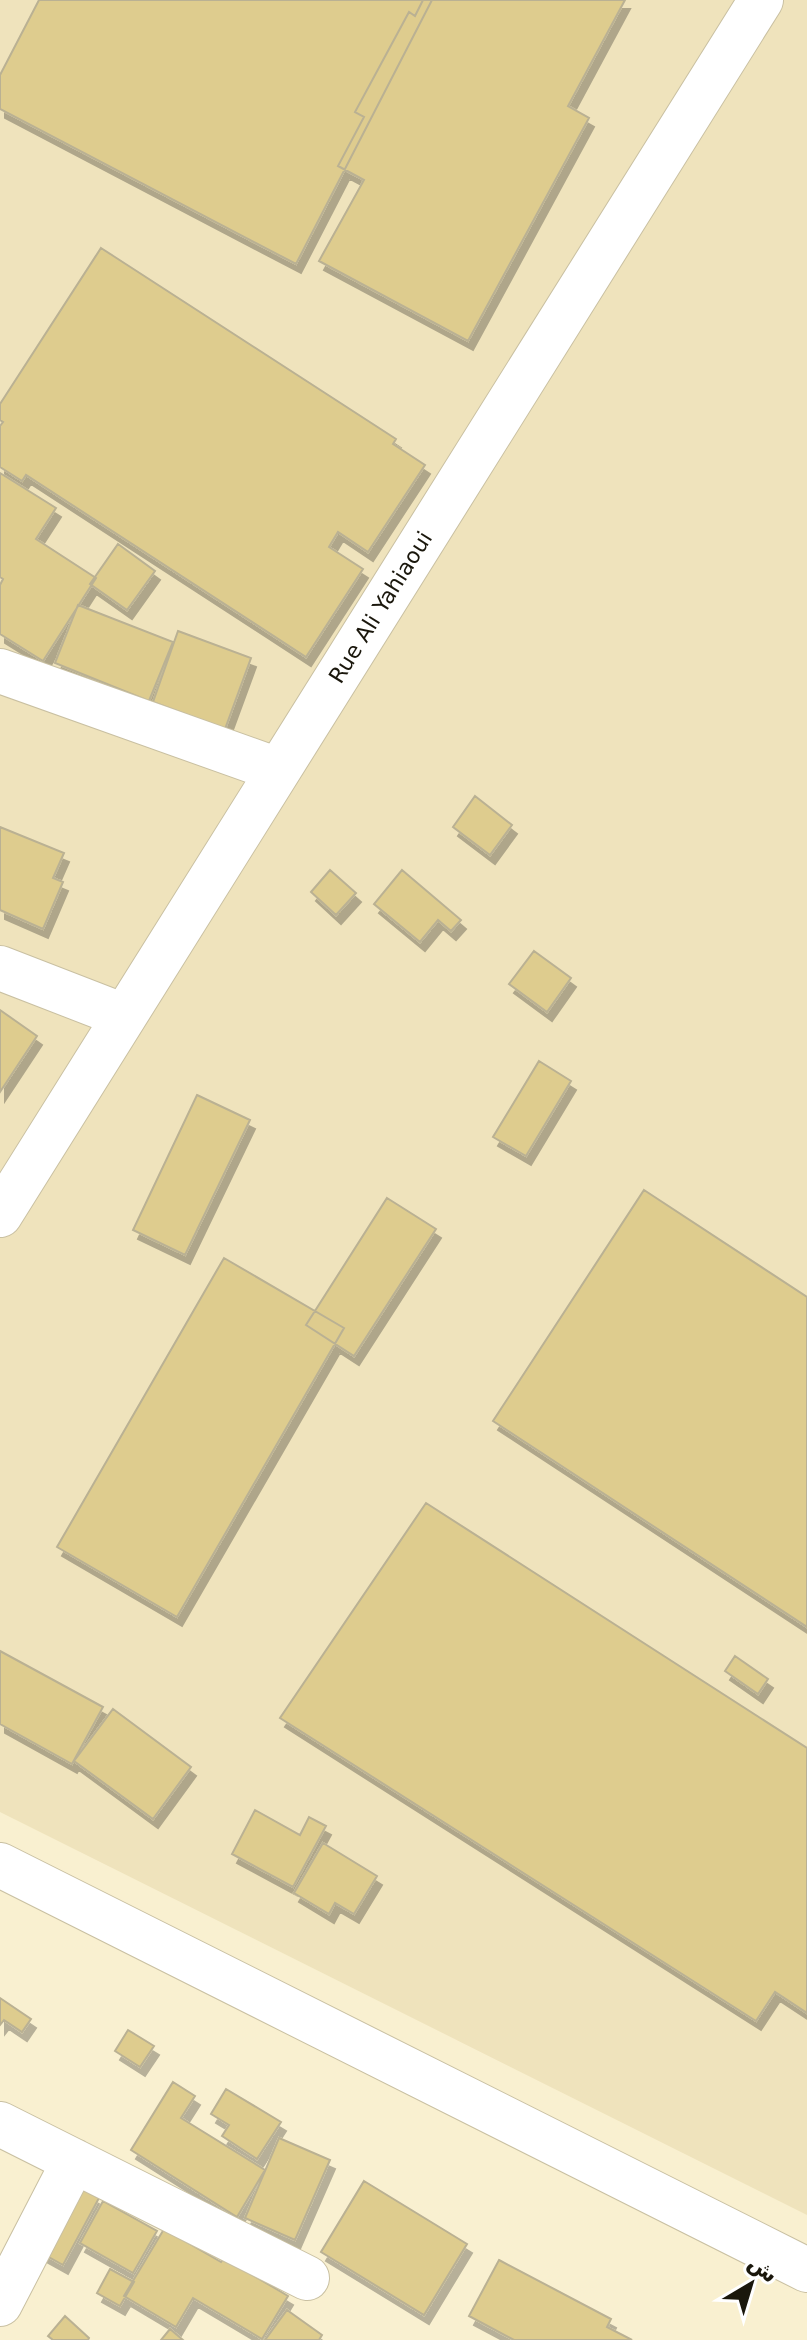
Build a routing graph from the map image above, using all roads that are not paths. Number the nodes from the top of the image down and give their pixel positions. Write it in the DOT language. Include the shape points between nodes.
graph roads {
  1 [pos="761,0"];
  2 [pos="0,671"];
  3 [pos="278,770"];
  4 [pos="0,968"];
  5 [pos="124,1016"];
  6 [pos="0,1215"];
  7 [pos="0,1865"];
  8 [pos="0,2124"];
  9 [pos="74,2161"];
  10 [pos="807,2270"];
  11 [pos="307,2278"];
  12 [pos="0,2304"];
  1 -- 3 [label="street, Rue Ali Yahiaoui"];
  2 -- 3 [label="street"];
  3 -- 5 [label="street, Rue Ali Yahiaoui"];
  4 -- 5 [label="street"];
  5 -- 6 [label="street, Rue Ali Yahiaoui"];
  7 -- 10 [label="street"];
  8 -- 9 [label="street"];
  9 -- 11 [label="street"];
  9 -- 12 [label="street"];
}
